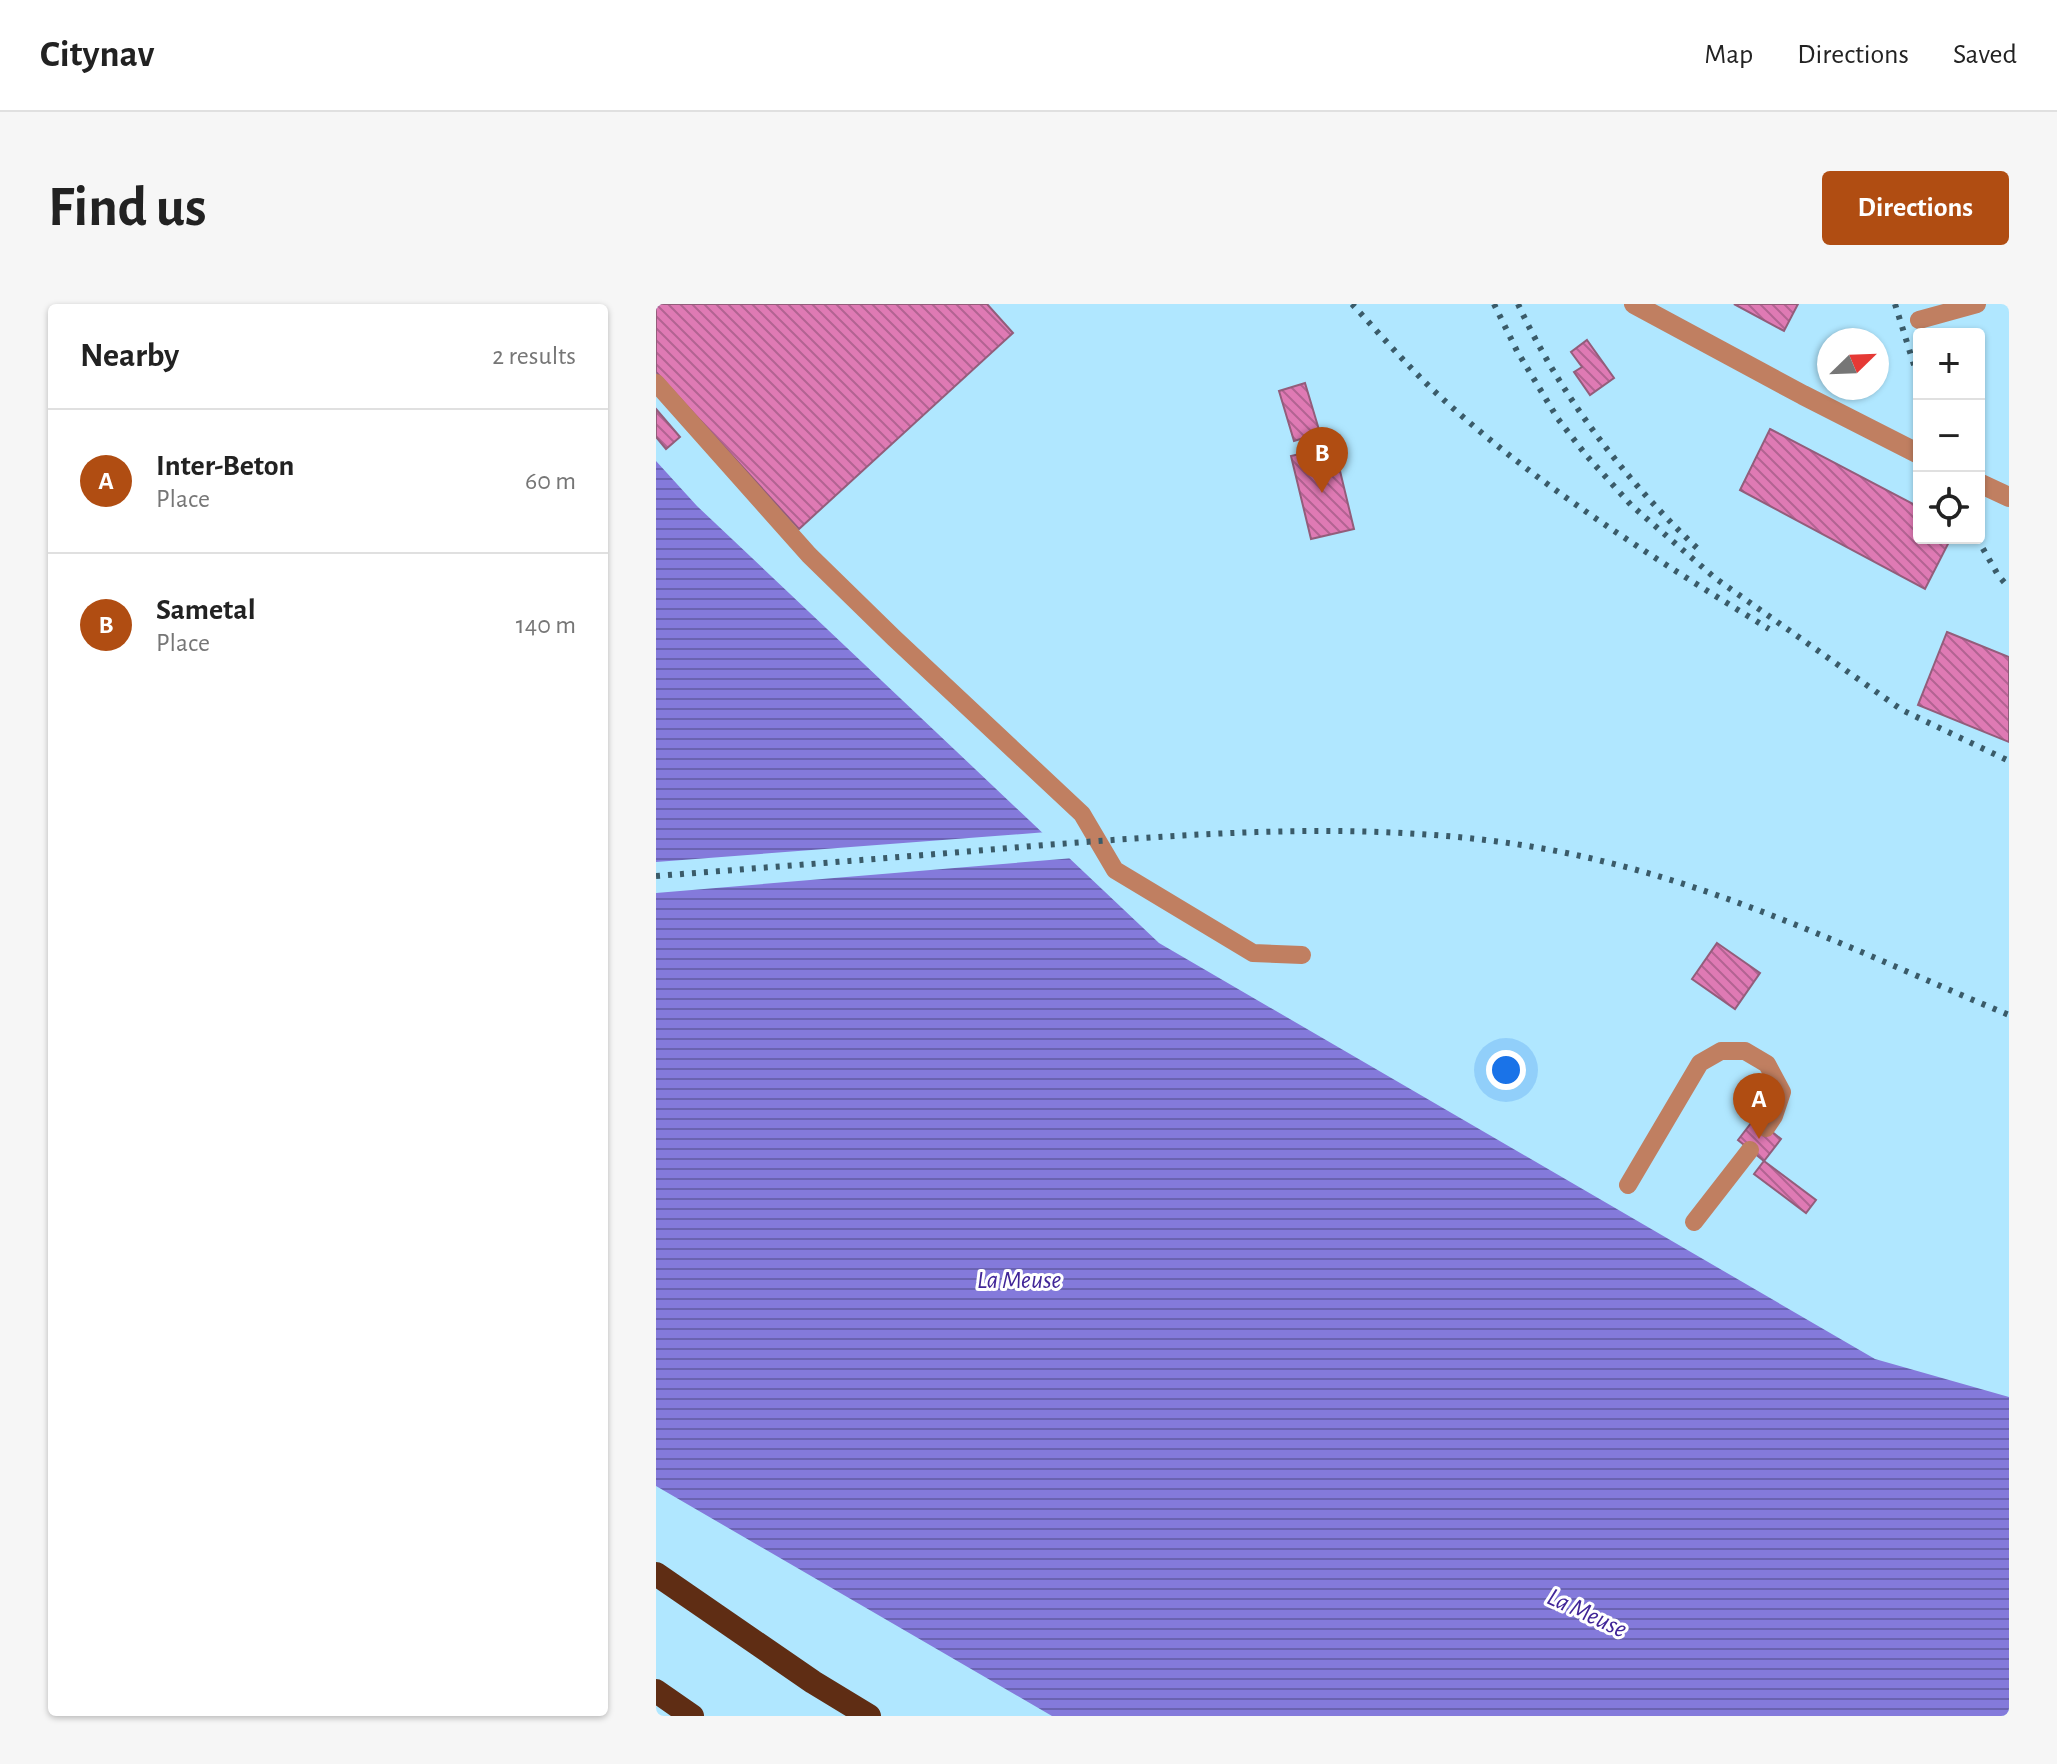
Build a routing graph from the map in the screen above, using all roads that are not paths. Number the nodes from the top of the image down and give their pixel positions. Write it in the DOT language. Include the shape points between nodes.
graph roads {
  1 [pos="1634,304"];
  2 [pos="1977,304"];
  3 [pos="1919,320"];
  4 [pos="656,383"];
  5 [pos="1913,451"];
  6 [pos="1985,486"];
  7 [pos="2009,497"];
  8 [pos="1302,955"];
  9 [pos="1766,1128"];
  10 [pos="1750,1150"];
  11 [pos="1628,1185"];
  12 [pos="1694,1222"];
  13 [pos="656,1574"];
  14 [pos="656,1691"];
  15 [pos="692,1716"];
  16 [pos="869,1716"];
  1 -- 5 [label="street"];
  2 -- 3 [label="lane"];
  4 -- 8 [label="lane" via="809,555 1082,814 1115,870 1253,953"];
  6 -- 7 [label="street"];
  9 -- 11 [label="lane" via="1782,1092 1767,1064 1745,1051 1721,1051 1700,1063"];
  10 -- 12 [label="lane"];
  13 -- 16 [label="highway"];
  14 -- 15 [label="highway"];
}
